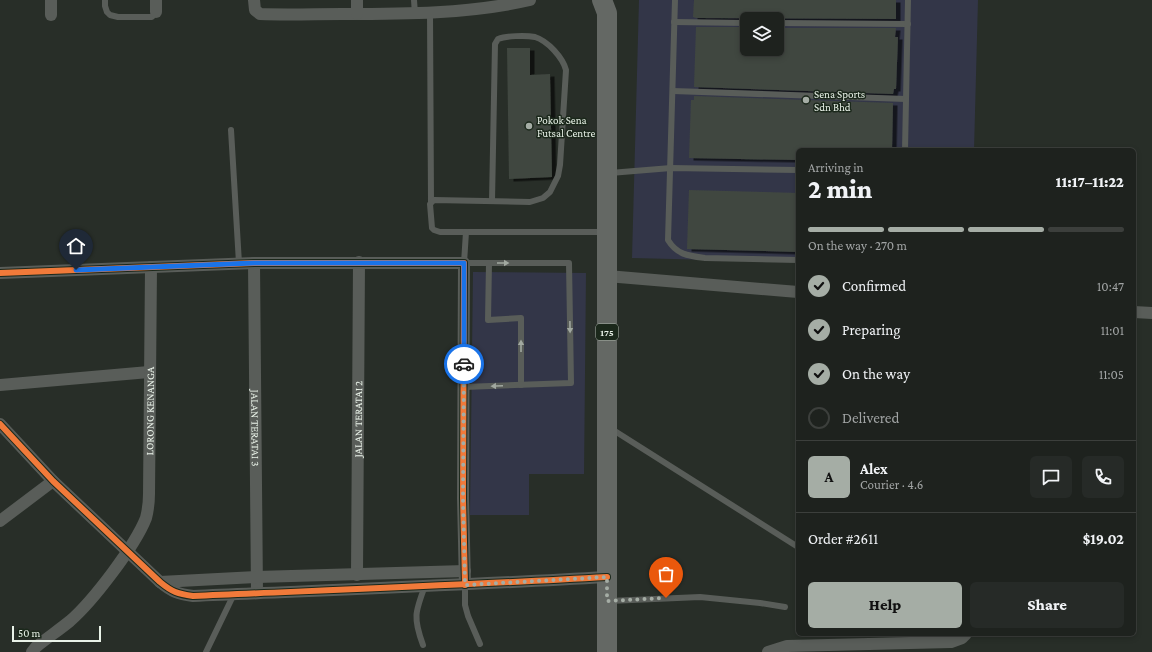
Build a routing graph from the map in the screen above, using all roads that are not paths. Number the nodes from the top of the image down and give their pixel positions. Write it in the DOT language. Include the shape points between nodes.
graph roads {
  1 [pos="51,0"];
  2 [pos="105,0"];
  3 [pos="254,0"];
  4 [pos="357,0"];
  5 [pos="414,0"];
  6 [pos="530,0"];
  7 [pos="675,0"];
  8 [pos="908,0"];
  9 [pos="511,2"];
  10 [pos="607,4"];
  11 [pos="460,5"];
  12 [pos="156,6"];
  13 [pos="430,13"];
  14 [pos="357,14"];
  15 [pos="415,14"];
  16 [pos="50,15"];
  17 [pos="674,22"];
  18 [pos="740,23"];
  19 [pos="784,23"];
  20 [pos="908,24"];
  21 [pos="673,91"];
  22 [pos="906,99"];
  23 [pos="231,130"];
  24 [pos="905,148"];
  25 [pos="671,168"];
  26 [pos="796,170"];
  27 [pos="607,173"];
  28 [pos="492,201"];
  29 [pos="431,202"];
  30 [pos="466,232"];
  31 [pos="607,232"];
  32 [pos="796,260"];
  33 [pos="359,262"];
  34 [pos="239,263"];
  35 [pos="254,263"];
  36 [pos="464,263"];
  37 [pos="489,263"];
  38 [pos="151,266"];
  39 [pos="0,274"];
  40 [pos="607,276"];
  41 [pos="796,292"];
  42 [pos="1136,312"];
  43 [pos="1152,313"];
  44 [pos="149,372"];
  45 [pos="0,385"];
  46 [pos="520,385"];
  47 [pos="464,387"];
  48 [pos="0,424"];
  49 [pos="607,426"];
  50 [pos="53,481"];
  51 [pos="0,521"];
  52 [pos="796,546"];
  53 [pos="128,550"];
  54 [pos="465,571"];
  55 [pos="357,575"];
  56 [pos="257,577"];
  57 [pos="607,577"];
  58 [pos="160,582"];
  59 [pos="465,585"];
  60 [pos="425,586"];
  61 [pos="257,593"];
  62 [pos="234,594"];
  63 [pos="607,601"];
  64 [pos="785,607"];
  65 [pos="964,636"];
  66 [pos="480,644"];
  67 [pos="423,645"];
  68 [pos="875,648"];
  69 [pos="32,652"];
  70 [pos="206,652"];
  71 [pos="607,652"];
  72 [pos="768,652"];
  1 -- 16 [label="street"];
  2 -- 12 [label="lane" via="107,12 114,16 152,17"];
  3 -- 14 [label="street" via="255,10 263,14"];
  4 -- 14 [label="street"];
  5 -- 15 [label="lane"];
  6 -- 9 [label="street"];
  7 -- 17 [label="lane"];
  8 -- 20 [label="lane"];
  9 -- 11 [label="street"];
  10 -- 27 [label="highway, 175"];
  11 -- 13 [label="street"];
  13 -- 15 [label="street"];
  13 -- 29 [label="lane"];
  14 -- 15 [label="street"];
  17 -- 18 [label="lane"];
  17 -- 21 [label="lane"];
  19 -- 20 [label="lane"];
  20 -- 22 [label="lane"];
  21 -- 22 [label="lane"];
  21 -- 25 [label="lane"];
  22 -- 24 [label="lane"];
  23 -- 34 [label="lane"];
  25 -- 26 [label="lane"];
  25 -- 27 [label="lane"];
  25 -- 32 [label="lane" via="668,240 673,248 697,257"];
  27 -- 31 [label="highway, 175"];
  28 -- 28 [label="lane" via="530,202 543,198 550,192 558,176 566,70 562,59 539,39 533,37 504,37 498,39 495,44"];
  28 -- 29 [label="lane" via="437,199"];
  29 -- 30 [label="lane" via="433,229 440,232"];
  30 -- 31 [label="lane"];
  30 -- 36 [label="lane"];
  31 -- 40 [label="highway, 175"];
  33 -- 35 [label="street"];
  33 -- 36 [label="street"];
  33 -- 55 [label="street, JALAN TERATAI 2"];
  34 -- 35 [label="street"];
  34 -- 38 [label="street"];
  35 -- 56 [label="street, JALAN TERATAI 3"];
  36 -- 37 [label="lane"];
  36 -- 47 [label="street"];
  46 -- 37 [label="lane, one-way" via="521,318 488,320"];
  37 -- 46 [label="lane, one-way" via="569,263 571,383"];
  38 -- 39 [label="street"];
  38 -- 44 [label="street, LORONG KENANGA"];
  40 -- 41 [label="street"];
  40 -- 49 [label="highway, 175"];
  42 -- 43 [label="street"];
  44 -- 45 [label="street"];
  44 -- 53 [label="street, LORONG KENANGA" via="148,505 146,517"];
  46 -- 47 [label="lane, one-way"];
  47 -- 54 [label="street"];
  48 -- 50 [label="street"];
  49 -- 52 [label="lane"];
  49 -- 57 [label="highway, 175"];
  50 -- 51 [label="street"];
  50 -- 53 [label="street"];
  53 -- 58 [label="street"];
  53 -- 69 [label="street, LORONG KENANGA" via="71,621"];
  54 -- 55 [label="street"];
  54 -- 59 [label="street"];
  55 -- 56 [label="street"];
  56 -- 58 [label="street"];
  56 -- 61 [label="street, JALAN TERATAI 3"];
  57 -- 59 [label="street"];
  57 -- 63 [label="highway, 175"];
  58 -- 62 [label="street" via="179,594"];
  59 -- 60 [label="street"];
  59 -- 66 [label="lane" via="465,606"];
  60 -- 61 [label="street"];
  60 -- 67 [label="lane" via="416,616"];
  61 -- 62 [label="street"];
  62 -- 70 [label="lane"];
  63 -- 64 [label="lane" via="700,597"];
  63 -- 71 [label="highway, 175"];
  65 -- 68 [label="street" via="951,642"];
  68 -- 72 [label="street" via="787,646"];
}
